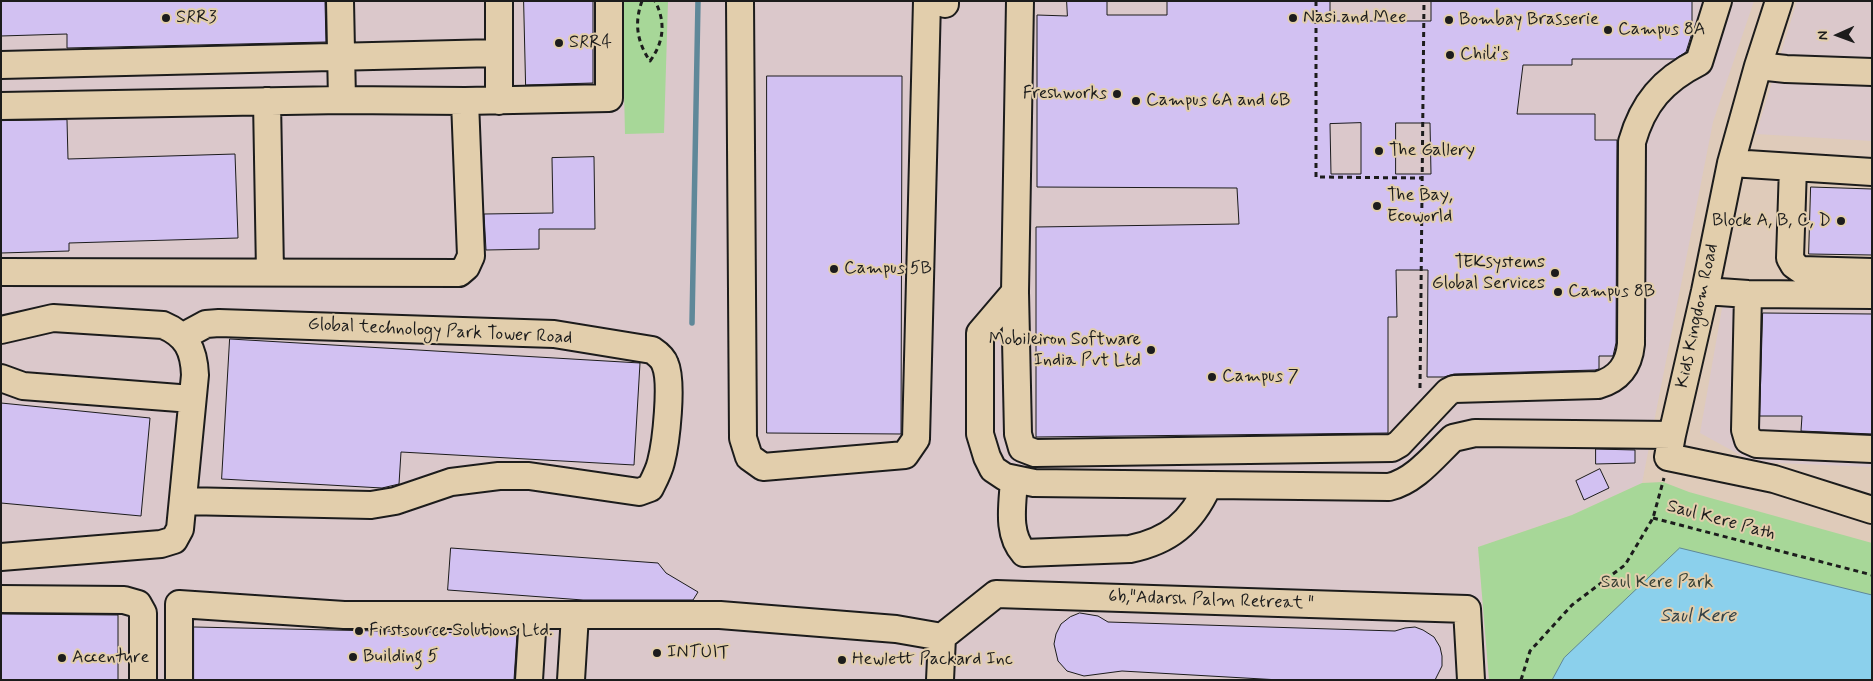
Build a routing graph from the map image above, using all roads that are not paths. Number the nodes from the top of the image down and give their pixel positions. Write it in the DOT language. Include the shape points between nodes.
graph roads {
  1 [pos="340,1"];
  2 [pos="499,1"];
  3 [pos="609,1"];
  4 [pos="740,1"];
  5 [pos="1020,1"];
  6 [pos="1718,1"];
  7 [pos="1779,1"];
  8 [pos="939,2"];
  9 [pos="498,53"];
  10 [pos="342,56"];
  11 [pos="1,65"];
  12 [pos="1758,66"];
  13 [pos="1872,72"];
  14 [pos="342,100"];
  15 [pos="267,101"];
  16 [pos="465,101"];
  17 [pos="498,101"];
  18 [pos="1,106"];
  19 [pos="1018,121"];
  20 [pos="1731,163"];
  21 [pos="1792,167"];
  22 [pos="1872,172"];
  23 [pos="1004,259"];
  24 [pos="1,272"];
  25 [pos="270,272"];
  26 [pos="1872,272"];
  27 [pos="1705,290"];
  28 [pos="1015,292"];
  29 [pos="1748,294"];
  30 [pos="1872,295"];
  31 [pos="1,330"];
  32 [pos="182,337"];
  33 [pos="1,378"];
  34 [pos="192,399"];
  35 [pos="1670,446"];
  36 [pos="1872,449"];
  37 [pos="1014,479"];
  38 [pos="1208,486"];
  39 [pos="183,501"];
  40 [pos="1872,510"];
  41 [pos="1,558"];
  42 [pos="1,599"];
  43 [pos="534,615"];
  44 [pos="575,615"];
  45 [pos="942,637"];
  46 [pos="143,680"];
  47 [pos="179,680"];
  48 [pos="529,680"];
  49 [pos="572,680"];
  50 [pos="940,680"];
  51 [pos="1471,680"];
  1 -- 10 [label="street"];
  2 -- 9 [label="street"];
  3 -- 17 [label="street" via="610,98"];
  4 -- 8 [label="street" via="743,438 750,457 763,467 905,455 916,439"];
  5 -- 19 [label="street"];
  6 -- 28 [label="street" via="1699,62 1658,90 1642,114 1632,142 1631,344 1621,372 1598,385 1454,389 1392,448 1035,453 1022,448 1018,434"];
  7 -- 12 [label="street, Kids Kingdom Road"];
  9 -- 10 [label="street"];
  9 -- 17 [label="street"];
  10 -- 11 [label="street"];
  10 -- 14 [label="street"];
  12 -- 13 [label="street"];
  12 -- 20 [label="street, Kids Kingdom Road"];
  14 -- 15 [label="street"];
  14 -- 16 [label="street"];
  15 -- 18 [label="street"];
  15 -- 25 [label="street"];
  16 -- 17 [label="street"];
  16 -- 25 [label="street" via="471,256 466,267 459,273"];
  19 -- 23 [label="street" via="1002,136 1000,149 998,240"];
  19 -- 28 [label="street"];
  20 -- 21 [label="street"];
  20 -- 27 [label="street, Kids Kingdom Road"];
  21 -- 22 [label="street"];
  21 -- 26 [label="street" via="1790,258 1794,265 1801,270"];
  24 -- 25 [label="street"];
  27 -- 29 [label="street"];
  27 -- 35 [label="street, Kids Kingdom Road"];
  28 -- 37 [label="street" via="980,332 980,434 994,469"];
  29 -- 30 [label="street"];
  29 -- 36 [label="street" via="1744,430 1748,440 1757,444"];
  31 -- 32 [label="street" via="53,318 163,326"];
  32 -- 34 [label="street" via="194,359"];
  32 -- 39 [label="street, Global technology Park Tower Road" via="206,324 219,323 554,334 652,350 661,358 668,373 668,406 661,462 650,488 644,491 632,492 529,476 499,476 452,482 395,501 371,505"];
  33 -- 34 [label="street" via="22,386"];
  34 -- 39 [label="street"];
  35 -- 38 [label="street" via="1475,433 1453,438 1400,485"];
  35 -- 40 [label="street"];
  37 -- 38 [label="street" via="1034,483"];
  37 -- 38 [label="street" via="1014,538 1024,553 1146,546 1184,523"];
  39 -- 41 [label="street" via="180,529 174,540 161,544"];
  42 -- 46 [label="street" via="124,600 138,604 143,613"];
  43 -- 44 [label="street"];
  43 -- 47 [label="street" via="344,615 179,604"];
  43 -- 48 [label="street"];
  44 -- 45 [label="street" via="720,615 896,629"];
  44 -- 49 [label="street"];
  45 -- 50 [label="street"];
  45 -- 51 [label="street, 6b,\"Adarsh Palm Retreat \"" via="996,594 1467,609"];
}
